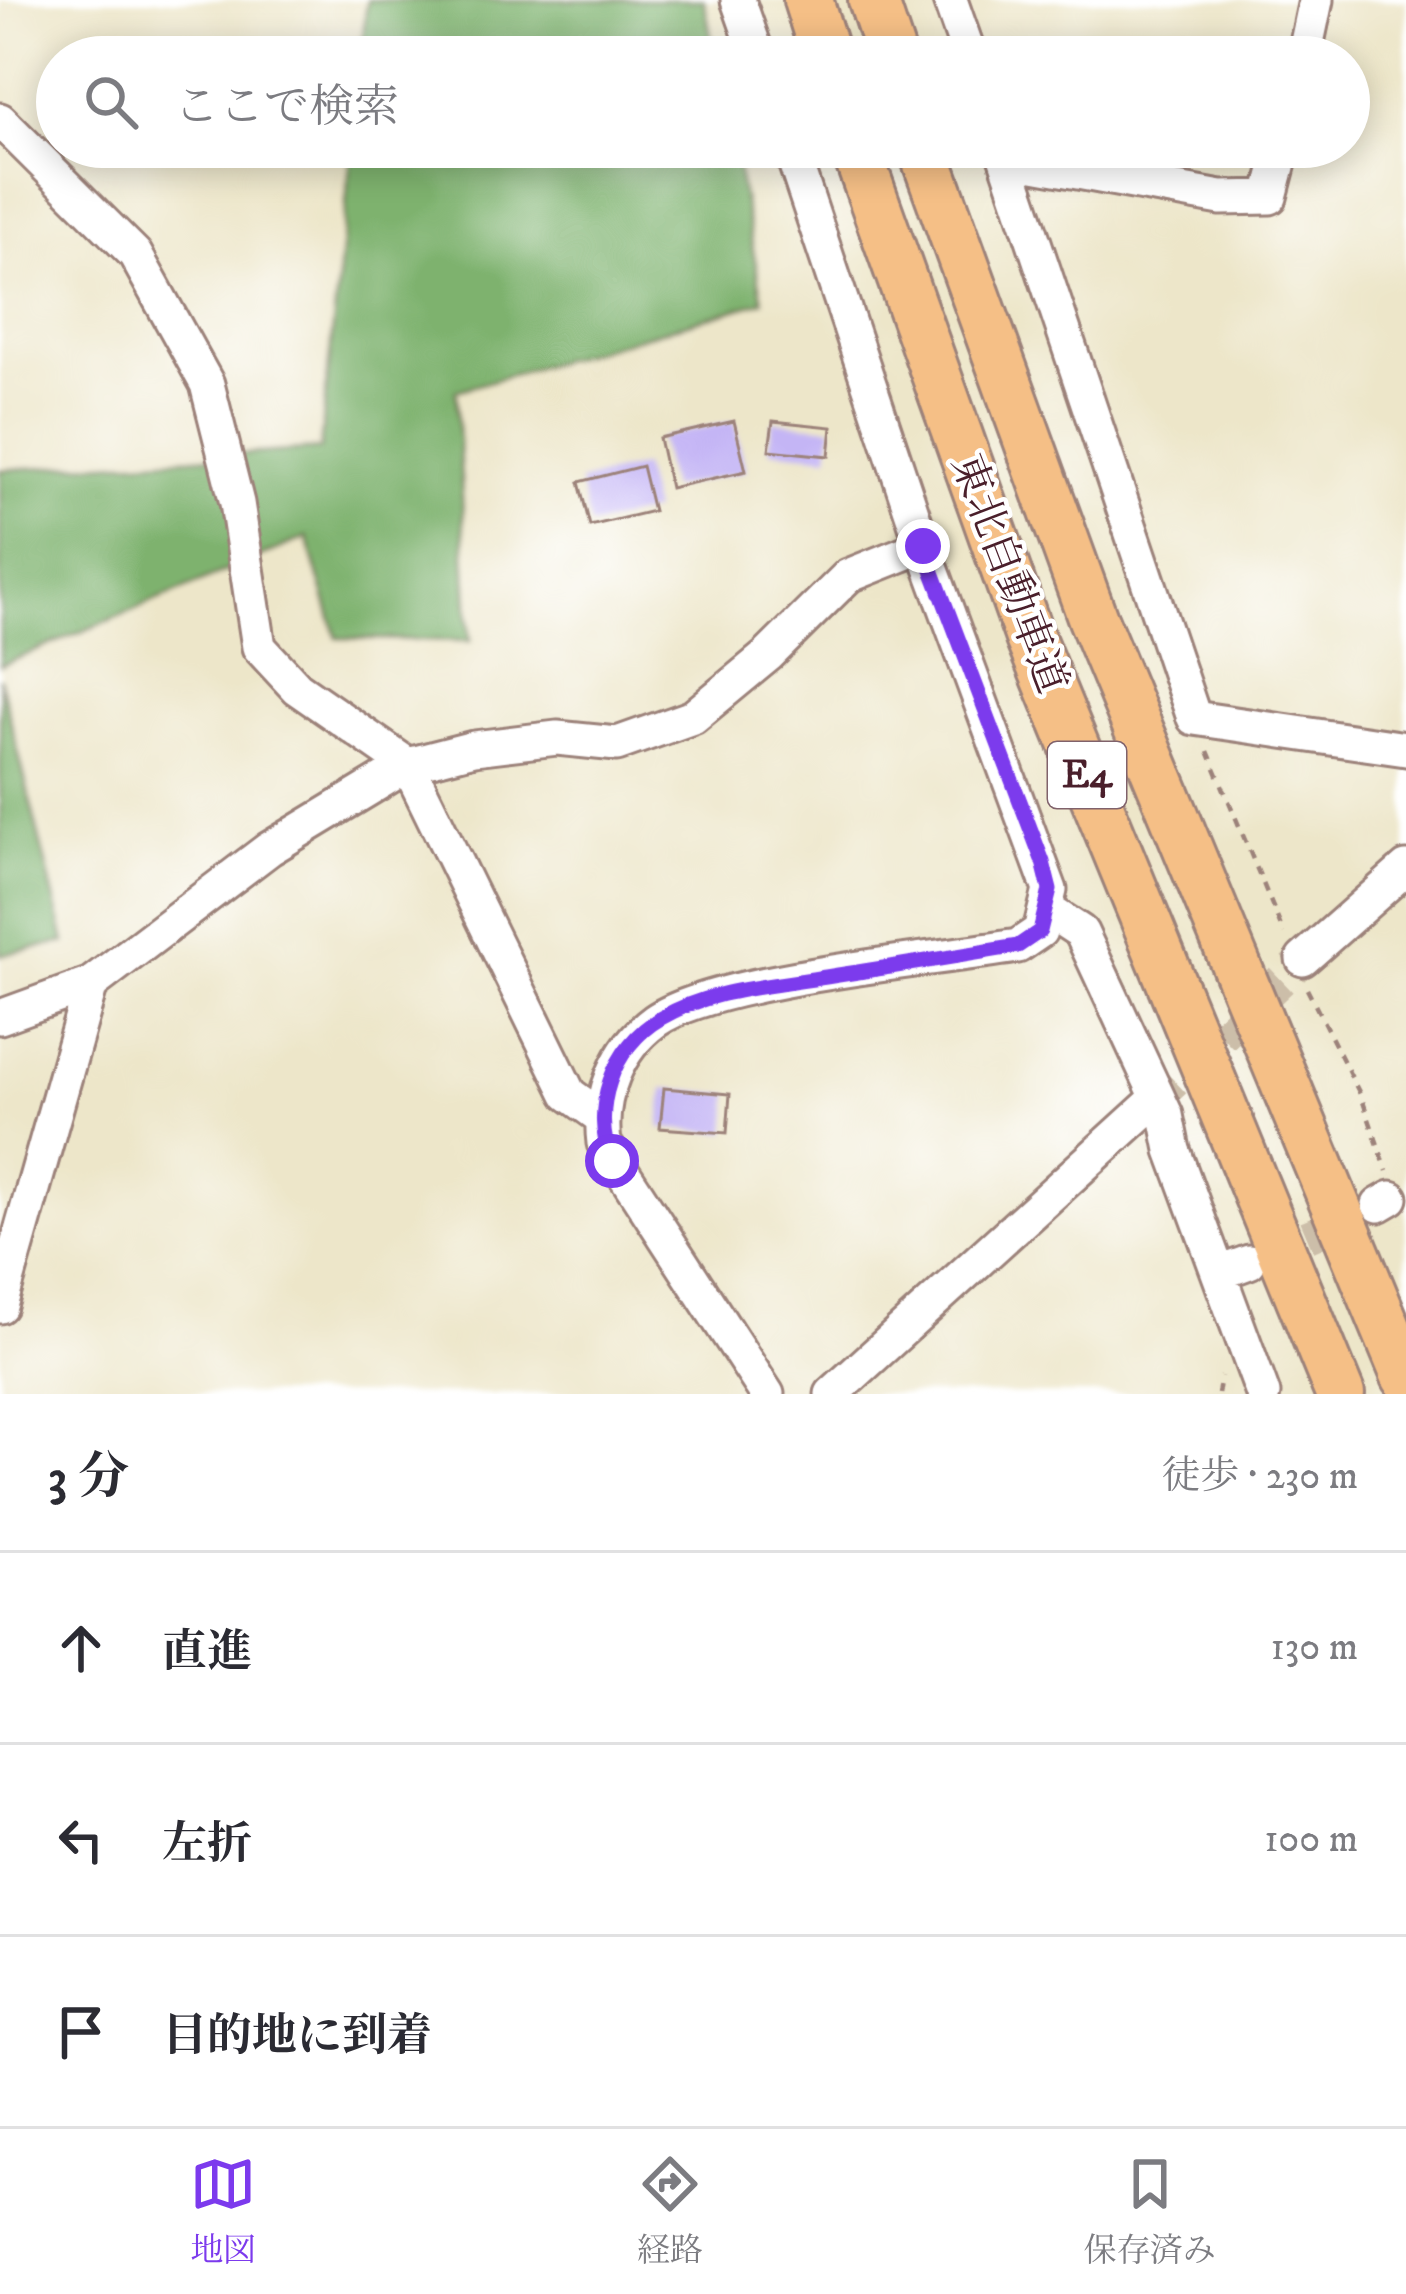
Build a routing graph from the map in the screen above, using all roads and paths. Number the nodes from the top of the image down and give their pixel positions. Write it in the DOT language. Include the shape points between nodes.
graph roads {
  1 [pos="738,0"];
  2 [pos="808,0"];
  3 [pos="873,0"];
  4 [pos="950,0"];
  5 [pos="1316,0"];
  6 [pos="751,36"];
  7 [pos="819,36"];
  8 [pos="885,36"];
  9 [pos="963,36"];
  10 [pos="1308,36"];
  11 [pos="0,120"];
  12 [pos="36,156"];
  13 [pos="48,168"];
  14 [pos="797,168"];
  15 [pos="862,168"];
  16 [pos="930,168"];
  17 [pos="1009,168"];
  18 [pos="1076,168"];
  19 [pos="1278,168"];
  20 [pos="923,546"];
  21 [pos="1406,749"];
  22 [pos="408,765"];
  23 [pos="1406,868"];
  24 [pos="1048,911"];
  25 [pos="1303,959"];
  26 [pos="91,984"];
  27 [pos="0,1017"];
  28 [pos="1151,1104"];
  29 [pos="601,1117"];
  30 [pos="1355,1254"];
  31 [pos="0,1306"];
  32 [pos="1406,1327"];
  33 [pos="1406,1376"];
  34 [pos="766,1394"];
  35 [pos="832,1394"];
  36 [pos="1263,1394"];
  37 [pos="1340,1394"];
  1 -- 6 [label="street"];
  2 -- 7 [label="highway"];
  3 -- 8 [label="highway"];
  4 -- 9 [label="street"];
  5 -- 10 [label="street"];
  11 -- 12 [label="street"];
  13 -- 22 [label="street" via="135,254 207,384 237,503 259,647 297,688"];
  14 -- 20 [label="street"];
  15 -- 37 [label="highway, 東北自動車道 / E4" via="1030,638"];
  16 -- 30 [label="highway, 東北自動車道 / E4" via="1093,619"];
  17 -- 21 [label="street" via="1194,718"];
  18 -- 19 [label="street" via="1221,198 1270,197"];
  20 -- 22 [label="street" via="848,576 693,717 616,744 557,737"];
  20 -- 24 [label="street" via="1043,862"];
  22 -- 26 [label="street" via="269,849"];
  22 -- 29 [label="street" via="569,1094"];
  23 -- 25 [label="street"];
  24 -- 29 [label="street" via="1040,931 1018,946 686,1005 655,1021 625,1052"];
  24 -- 36 [label="street" via="1081,932 1166,1115 1173,1150 1234,1267"];
  26 -- 27 [label="street"];
  26 -- 31 [label="street"];
  28 -- 35 [label="street"];
  29 -- 34 [label="street" via="612,1161"];
  30 -- 32 [label="highway"];
  30 -- 33 [label="highway, 東北自動車道 / E4"];
}
